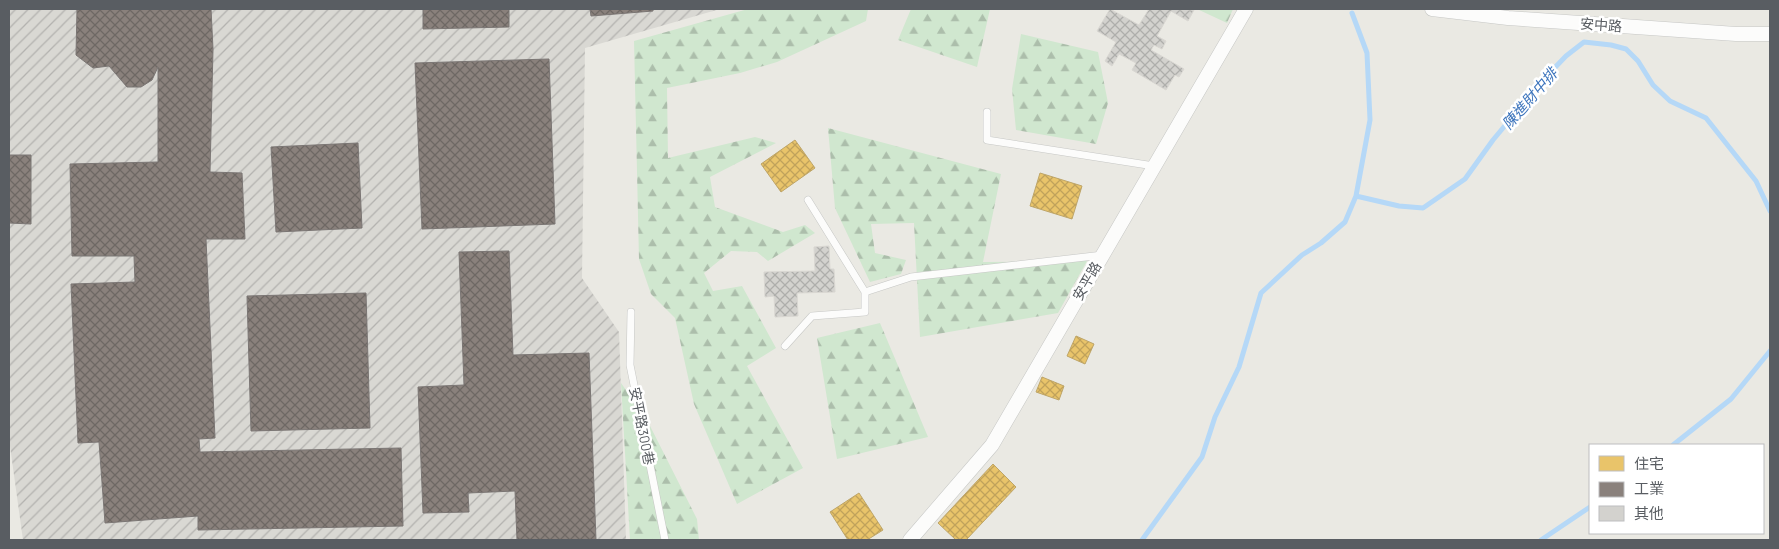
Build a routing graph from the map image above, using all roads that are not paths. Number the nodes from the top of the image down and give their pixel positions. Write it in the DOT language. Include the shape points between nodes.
graph roads {
  1 [pos="1246,9"];
  2 [pos="1432,9"];
  3 [pos="1770,34"];
  4 [pos="987,112"];
  5 [pos="1154,166"];
  6 [pos="808,200"];
  7 [pos="1103,254"];
  8 [pos="865,292"];
  9 [pos="631,312"];
  10 [pos="785,346"];
  11 [pos="665,540"];
  12 [pos="910,540"];
  1 -- 5 [label="street, 安平路"];
  2 -- 3 [label="street, 安中路" via="1508,18"];
  4 -- 5 [label="lane" via="987,140"];
  5 -- 7 [label="street, 安平路"];
  6 -- 8 [label="lane"];
  7 -- 8 [label="lane" via="911,278"];
  7 -- 12 [label="street, 安平路" via="992,445"];
  8 -- 10 [label="lane" via="865,312 812,316"];
  9 -- 11 [label="lane, 安平路300巷" via="630,365"];
}
